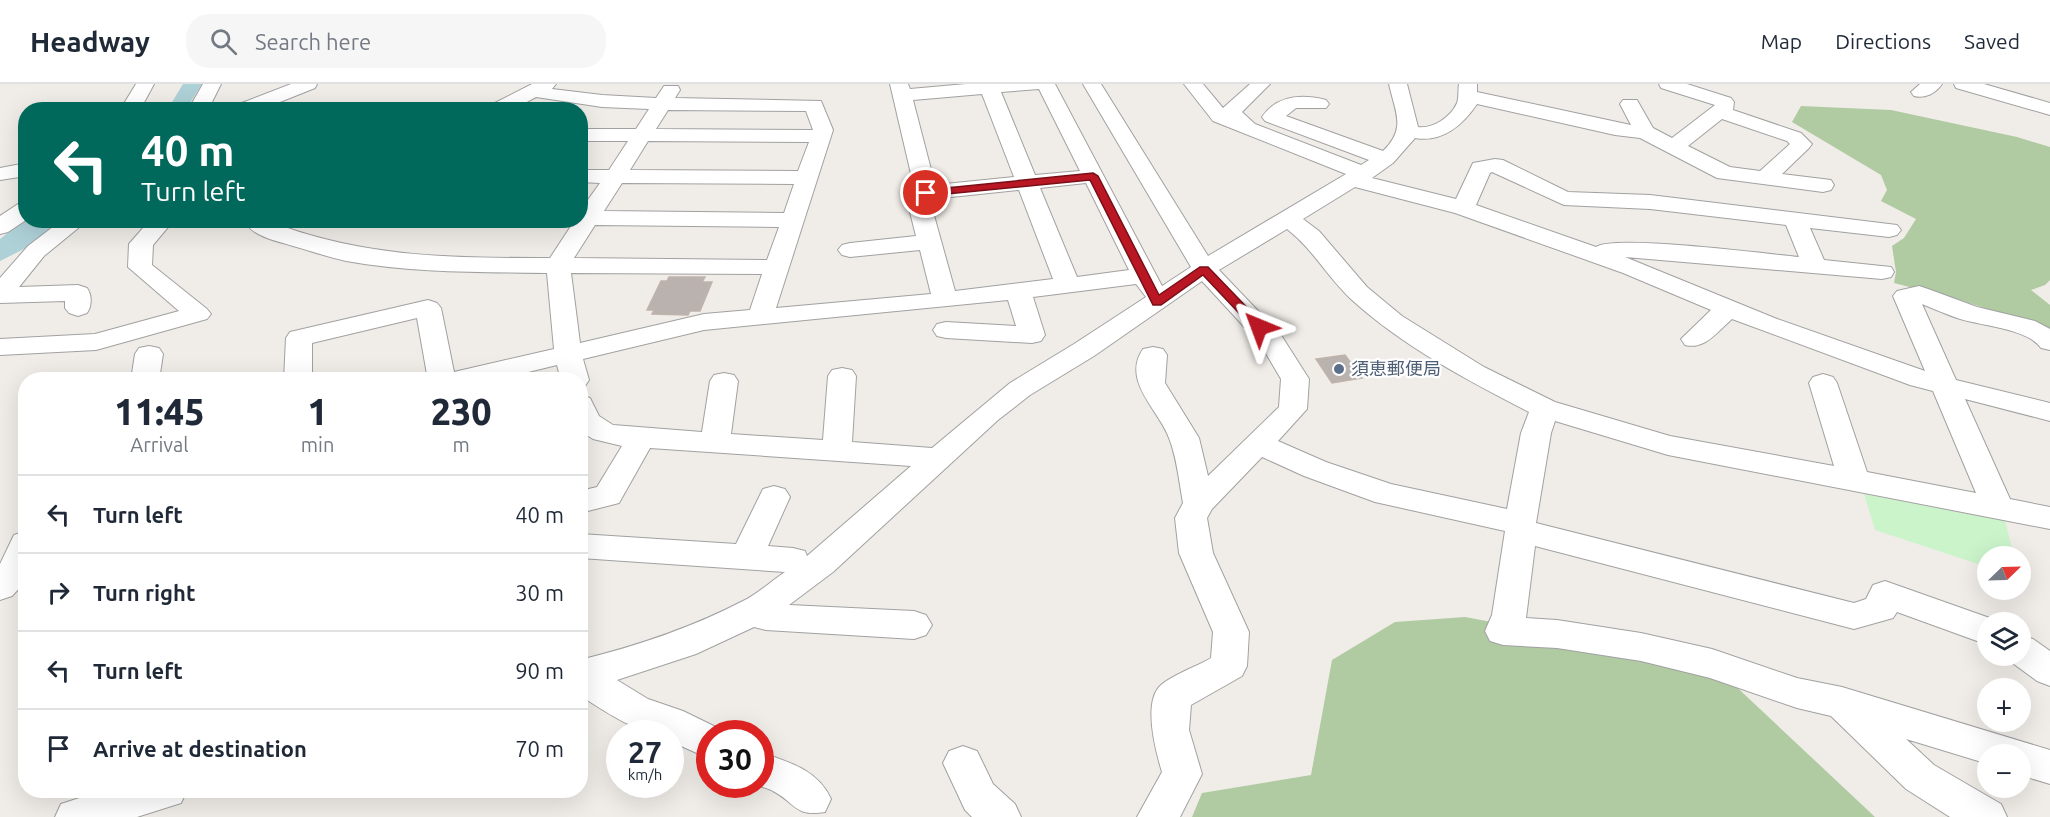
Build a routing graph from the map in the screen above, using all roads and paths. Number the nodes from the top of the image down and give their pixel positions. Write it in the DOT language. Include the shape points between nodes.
graph roads {
  1 [pos="145,84"];
  2 [pos="213,84"];
  3 [pos="308,84"];
  4 [pos="674,84"];
  5 [pos="760,84"];
  6 [pos="1035,84"];
  7 [pos="1046,84"];
  8 [pos="1092,84"];
  9 [pos="1193,84"];
  10 [pos="1261,84"];
  11 [pos="1398,84"];
  12 [pos="1668,84"];
  13 [pos="1963,84"];
  14 [pos="989,86"];
  15 [pos="540,88"];
  16 [pos="900,89"];
  17 [pos="1469,90"];
  18 [pos="135,102"];
  19 [pos="203,102"];
  20 [pos="262,102"];
  21 [pos="512,102"];
  22 [pos="749,102"];
  23 [pos="662,103"];
  24 [pos="1319,104"];
  25 [pos="1630,104"];
  26 [pos="2050,109"];
  27 [pos="1720,112"];
  28 [pos="1249,129"];
  29 [pos="1408,131"];
  30 [pos="1645,132"];
  31 [pos="588,135"];
  32 [pos="641,136"];
  33 [pos="821,136"];
  34 [pos="1672,147"];
  35 [pos="18,171"];
  36 [pos="1368,171"];
  37 [pos="0,174"];
  38 [pos="588,176"];
  39 [pos="615,176"];
  40 [pos="1093,176"];
  41 [pos="806,178"];
  42 [pos="1765,178"];
  43 [pos="1028,183"];
  44 [pos="1823,185"];
  45 [pos="926,193"];
  46 [pos="1463,208"];
  47 [pos="588,213"];
  48 [pos="18,215"];
  49 [pos="588,218"];
  50 [pos="1288,218"];
  51 [pos="1795,219"];
  52 [pos="793,220"];
  53 [pos="0,227"];
  54 [pos="66,228"];
  55 [pos="156,228"];
  56 [pos="266,228"];
  57 [pos="578,228"];
  58 [pos="1889,230"];
  59 [pos="930,242"];
  60 [pos="850,250"];
  61 [pos="1579,250"];
  62 [pos="558,265"];
  63 [pos="1815,266"];
  64 [pos="777,267"];
  65 [pos="1204,269"];
  66 [pos="1882,272"];
  67 [pos="1144,276"];
  68 [pos="1068,285"];
  69 [pos="1018,291"];
  70 [pos="0,295"];
  71 [pos="945,300"];
  72 [pos="1157,302"];
  73 [pos="78,308"];
  74 [pos="1728,309"];
  75 [pos="760,318"];
  76 [pos="946,330"];
  77 [pos="1694,339"];
  78 [pos="2050,342"];
  79 [pos="0,346"];
  80 [pos="568,353"];
  81 [pos="1153,356"];
  82 [pos="293,372"];
  83 [pos="440,372"];
  84 [pos="491,372"];
  85 [pos="573,372"];
  86 [pos="842,376"];
  87 [pos="724,381"];
  88 [pos="1823,383"];
  89 [pos="1943,384"];
  90 [pos="1545,408"];
  91 [pos="2050,412"];
  92 [pos="588,421"];
  93 [pos="641,438"];
  94 [pos="715,443"];
  95 [pos="1258,444"];
  96 [pos="837,450"];
  97 [pos="939,458"];
  98 [pos="1854,481"];
  99 [pos="774,497"];
  100 [pos="594,498"];
  101 [pos="1199,503"];
  102 [pos="1998,508"];
  103 [pos="588,516"];
  104 [pos="2050,518"];
  105 [pos="1521,527"];
  106 [pos="588,547"];
  107 [pos="747,557"];
  108 [pos="793,560"];
  109 [pos="18,561"];
  110 [pos="0,587"];
  111 [pos="758,610"];
  112 [pos="914,625"];
  113 [pos="1977,627"];
  114 [pos="2031,658"];
  115 [pos="2050,671"];
  116 [pos="588,673"];
  117 [pos="1842,704"];
  118 [pos="696,735"];
  119 [pos="1977,744"];
  120 [pos="2031,761"];
  121 [pos="963,763"];
  122 [pos="2050,767"];
  123 [pos="774,774"];
  124 [pos="140,798"];
  125 [pos="811,799"];
  126 [pos="76,817"];
  127 [pos="1000,817"];
  128 [pos="1158,817"];
  129 [pos="1986,817"];
  1 -- 18 [label="street"];
  2 -- 19 [label="street"];
  3 -- 20 [label="street"];
  4 -- 23 [label="street"];
  5 -- 22 [label="street"];
  6 -- 14 [label="street"];
  7 -- 40 [label="street"];
  8 -- 65 [label="street"];
  9 -- 28 [label="street" via="1220,117"];
  10 -- 28 [label="street" via="1230,112"];
  11 -- 29 [label="street"];
  12 -- 27 [label="street" via="1724,102 1725,108"];
  13 -- 26 [label="street"];
  14 -- 16 [label="street"];
  14 -- 43 [label="street"];
  15 -- 21 [label="street"];
  15 -- 23 [label="street" via="561,97"];
  16 -- 45 [label="street"];
  17 -- 29 [label="street" via="1467,104 1447,128 1424,134"];
  17 -- 30 [label="street" via="1615,129"];
  22 -- 23 [label="street"];
  22 -- 33 [label="street" via="813,105 823,130"];
  23 -- 32 [label="street"];
  24 -- 36 [label="street" via="1292,102 1272,117"];
  25 -- 30 [label="street"];
  27 -- 34 [label="street"];
  27 -- 42 [label="street" via="1794,137 1802,144"];
  28 -- 36 [label="street"];
  29 -- 36 [label="street" via="1407,138"];
  30 -- 34 [label="street"];
  31 -- 32 [label="street"];
  32 -- 33 [label="street"];
  32 -- 39 [label="street"];
  33 -- 41 [label="street"];
  34 -- 42 [label="street" via="1725,173"];
  35 -- 37 [label="street"];
  36 -- 46 [label="street"];
  36 -- 50 [label="street"];
  38 -- 39 [label="street"];
  39 -- 41 [label="street"];
  39 -- 47 [label="street"];
  40 -- 43 [label="street"];
  40 -- 67 [label="street"];
  41 -- 52 [label="street"];
  42 -- 44 [label="street"];
  43 -- 45 [label="street"];
  43 -- 68 [label="street"];
  45 -- 59 [label="street" via="918,200"];
  46 -- 51 [label="street" via="1481,168 1495,165 1564,198 1650,202"];
  46 -- 61 [label="street"];
  48 -- 53 [label="street"];
  49 -- 52 [label="street"];
  50 -- 65 [label="street"];
  50 -- 90 [label="street" via="1311,236 1358,292 1393,322 1474,373"];
  51 -- 58 [label="street"];
  51 -- 63 [label="street"];
  52 -- 64 [label="street"];
  54 -- 70 [label="street" via="36,251"];
  55 -- 79 [label="street" via="141,244 140,267 198,314 96,342"];
  56 -- 62 [label="street" via="381,260"];
  57 -- 62 [label="street"];
  59 -- 60 [label="street"];
  59 -- 71 [label="street"];
  61 -- 63 [label="street" via="1641,250"];
  61 -- 74 [label="street"];
  62 -- 64 [label="street"];
  62 -- 80 [label="street"];
  63 -- 66 [label="street"];
  64 -- 75 [label="street"];
  65 -- 72 [label="street"];
  65 -- 95 [label="street" via="1272,341 1295,379 1293,409"];
  67 -- 68 [label="street"];
  67 -- 72 [label="street"];
  68 -- 69 [label="street"];
  69 -- 71 [label="street"];
  69 -- 76 [label="street" via="1032,334"];
  70 -- 73 [label="street" via="78,293"];
  71 -- 75 [label="street"];
  72 -- 97 [label="street" via="1020,389"];
  74 -- 77 [label="street"];
  74 -- 89 [label="street"];
  75 -- 80 [label="street" via="704,322"];
  78 -- 89 [label="street" via="2026,327 1968,313 1919,294 1906,296"];
  80 -- 84 [label="street"];
  80 -- 85 [label="street"];
  81 -- 101 [label="street" via="1151,382 1184,438"];
  82 -- 83 [label="street" via="299,338 428,308"];
  86 -- 96 [label="street"];
  87 -- 94 [label="street"];
  88 -- 98 [label="street"];
  89 -- 91 [label="street"];
  89 -- 102 [label="street"];
  90 -- 98 [label="street" via="1668,445"];
  90 -- 105 [label="street" via="1536,434"];
  92 -- 93 [label="street" via="608,434"];
  93 -- 94 [label="street"];
  93 -- 100 [label="street"];
  94 -- 96 [label="street"];
  95 -- 101 [label="street"];
  95 -- 105 [label="street" via="1386,495"];
  96 -- 97 [label="street"];
  97 -- 111 [label="street" via="820,563"];
  98 -- 102 [label="street"];
  99 -- 107 [label="street"];
  100 -- 103 [label="street"];
  101 -- 128 [label="street" via="1191,518 1196,553 1231,632 1229,666 1173,697 1170,730 1182,774"];
  102 -- 104 [label="street"];
  105 -- 113 [label="street" via="1854,616 1881,609 1885,594"];
  105 -- 117 [label="street" via="1510,615 1503,631 1557,634 1641,647 1712,664"];
  106 -- 107 [label="street"];
  107 -- 108 [label="street"];
  109 -- 110 [label="street"];
  111 -- 112 [label="street" via="766,617"];
  111 -- 116 [label="street" via="683,644"];
  114 -- 115 [label="street"];
  116 -- 118 [label="street" via="597,687 636,711"];
  117 -- 119 [label="street"];
  117 -- 129 [label="street" via="1920,777"];
  120 -- 122 [label="street"];
  121 -- 127 [label="street" via="979,797"];
  123 -- 125 [label="street" via="788,779"];
  124 -- 126 [label="street"];
}
